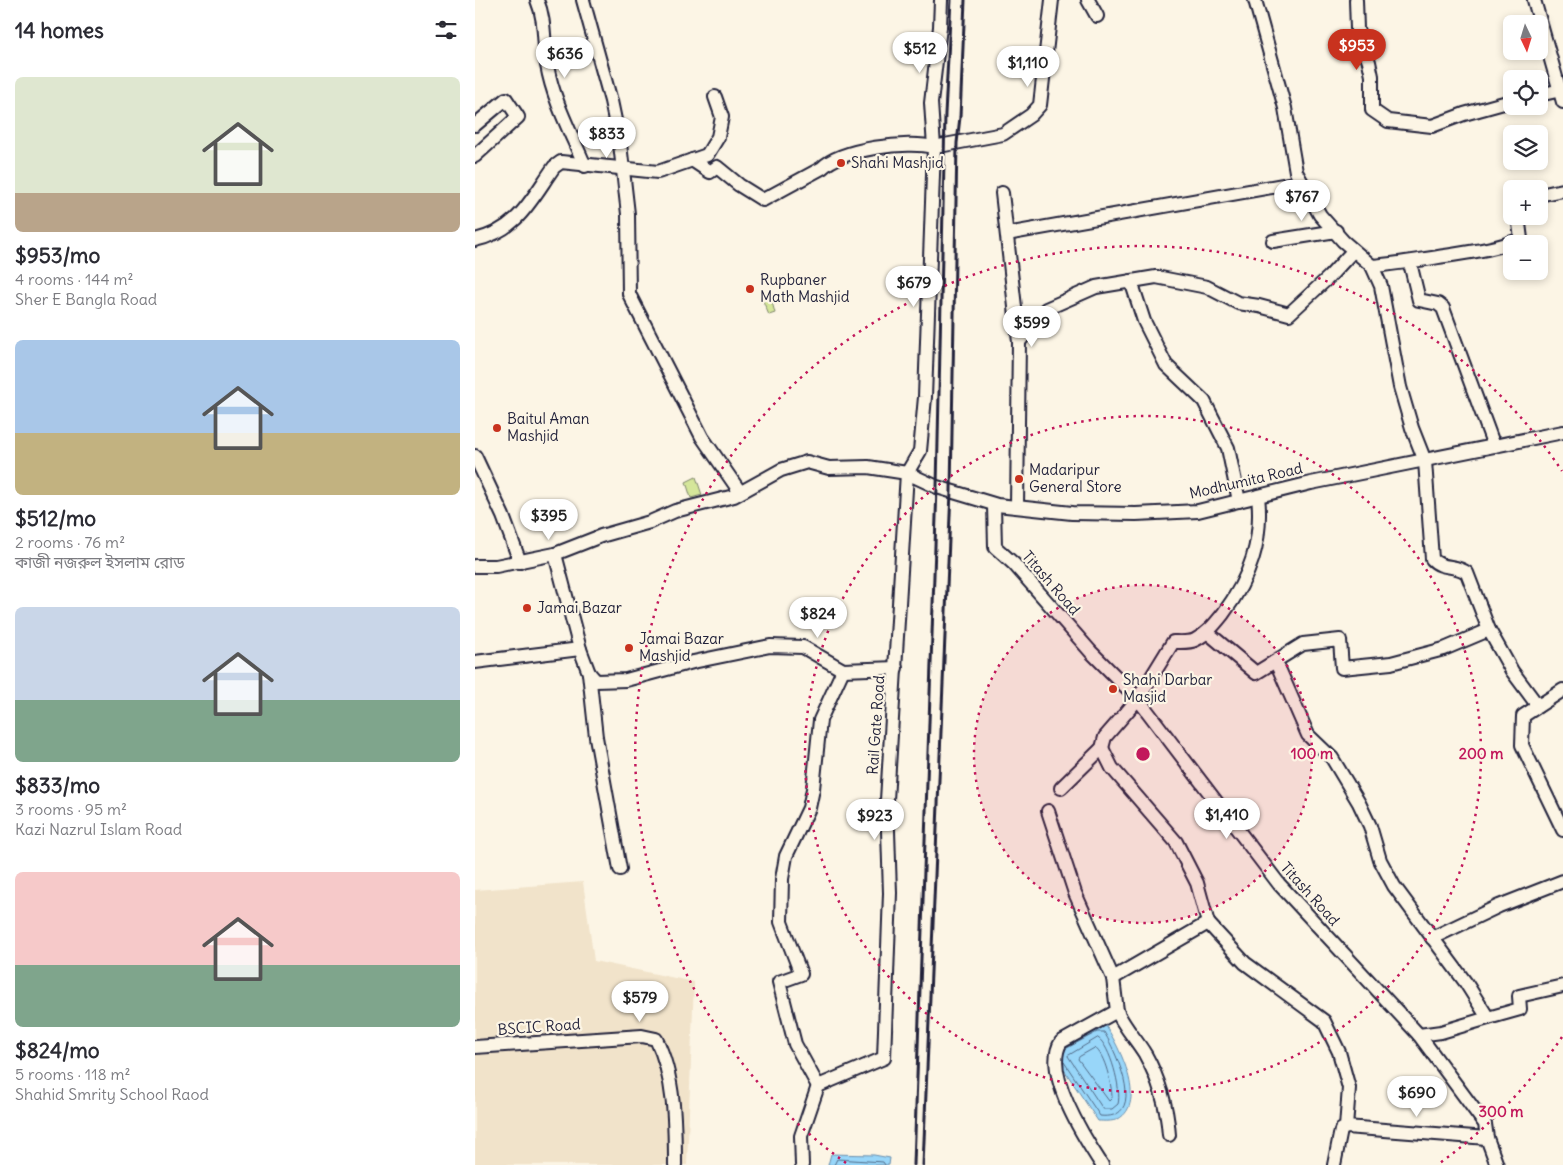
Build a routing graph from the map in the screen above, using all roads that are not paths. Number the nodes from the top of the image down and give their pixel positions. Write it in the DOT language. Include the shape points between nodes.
graph roads {
  1 [pos="537,0"];
  2 [pos="583,0"];
  3 [pos="941,0"];
  4 [pos="1052,0"];
  5 [pos="1088,0"];
  6 [pos="1255,0"];
  7 [pos="1356,0"];
  8 [pos="1534,0"];
  9 [pos="1097,16"];
  10 [pos="1548,95"];
  11 [pos="1562,96"];
  12 [pos="715,97"];
  13 [pos="1503,103"];
  14 [pos="475,124"];
  15 [pos="934,147"];
  16 [pos="475,156"];
  17 [pos="692,160"];
  18 [pos="585,166"];
  19 [pos="622,170"];
  20 [pos="1300,182"];
  21 [pos="1563,190"];
  22 [pos="1002,193"];
  23 [pos="1548,194"];
  24 [pos="1520,225"];
  25 [pos="1336,231"];
  26 [pos="1007,234"];
  27 [pos="475,240"];
  28 [pos="1273,241"];
  29 [pos="1353,251"];
  30 [pos="1410,263"];
  31 [pos="1372,266"];
  32 [pos="1131,282"];
  33 [pos="1019,342"];
  34 [pos="1563,432"];
  35 [pos="1494,446"];
  36 [pos="475,456"];
  37 [pos="1425,460"];
  38 [pos="907,473"];
  39 [pos="740,492"];
  40 [pos="1258,496"];
  41 [pos="1239,501"];
  42 [pos="994,505"];
  43 [pos="1017,506"];
  44 [pos="555,554"];
  45 [pos="520,562"];
  46 [pos="475,566"];
  47 [pos="1489,630"];
  48 [pos="1207,632"];
  49 [pos="579,649"];
  50 [pos="475,662"];
  51 [pos="1276,662"];
  52 [pos="896,668"];
  53 [pos="843,670"];
  54 [pos="589,672"];
  55 [pos="1563,690"];
  56 [pos="1138,699"];
  57 [pos="1538,706"];
  58 [pos="1102,748"];
  59 [pos="1061,788"];
  60 [pos="1048,811"];
  61 [pos="1563,830"];
  62 [pos="621,869"];
  63 [pos="1563,881"];
  64 [pos="1209,923"];
  65 [pos="1432,938"];
  66 [pos="1113,978"];
  67 [pos="1563,986"];
  68 [pos="1117,1011"];
  69 [pos="1488,1018"];
  70 [pos="1419,1035"];
  71 [pos="475,1047"];
  72 [pos="819,1086"];
  73 [pos="1346,1127"];
  74 [pos="1169,1135"];
  75 [pos="1487,1138"];
  76 [pos="675,1165"];
  77 [pos="802,1165"];
  78 [pos="1102,1165"];
  79 [pos="1334,1165"];
  80 [pos="1497,1165"];
  1 -- 18 [label="street" via="555,93"];
  2 -- 19 [label="street" via="611,101"];
  3 -- 15 [label="street" via="931,103"];
  4 -- 15 [label="street" via="1040,105 1003,134"];
  5 -- 9 [label="street"];
  6 -- 20 [label="street" via="1285,108 1293,162"];
  7 -- 13 [label="street" via="1357,29 1372,76 1372,110 1388,121 1432,126"];
  8 -- 11 [label="street"];
  10 -- 11 [label="street"];
  12 -- 17 [label="street" via="722,117 718,137 707,155"];
  14 -- 16 [label="street" via="506,99 518,117"];
  15 -- 17 [label="street" via="899,145 848,154 763,200 717,166 710,172"];
  15 -- 38 [label="street" via="925,397 920,451"];
  17 -- 19 [label="street" via="658,172"];
  18 -- 19 [label="street"];
  18 -- 27 [label="street" via="557,164 515,222 490,238"];
  19 -- 39 [label="street" via="628,214 629,294 702,437"];
  20 -- 25 [label="street" via="1320,215"];
  20 -- 26 [label="street"];
  21 -- 23 [label="street"];
  22 -- 26 [label="street"];
  24 -- 30 [label="street" via="1521,239 1477,252"];
  25 -- 28 [label="street"];
  25 -- 29 [label="street"];
  26 -- 33 [label="street"];
  29 -- 31 [label="street"];
  29 -- 32 [label="street" via="1289,314 1238,303 1207,287 1156,277"];
  30 -- 31 [label="street"];
  30 -- 35 [label="street" via="1419,300 1443,308"];
  31 -- 37 [label="street" via="1381,286 1400,387"];
  32 -- 33 [label="street" via="1096,287 1046,309"];
  32 -- 41 [label="street" via="1144,321 1166,365 1204,401 1228,448"];
  33 -- 43 [label="street"];
  34 -- 35 [label="street, Modhumita Road"];
  35 -- 37 [label="street, Modhumita Road"];
  36 -- 45 [label="street"];
  37 -- 40 [label="street, Modhumita Road"];
  37 -- 47 [label="street" via="1432,559 1442,567 1461,568 1467,573"];
  38 -- 39 [label="street, Modhumita Road" via="867,467 829,468 807,462 781,470"];
  38 -- 42 [label="street, Modhumita Road" via="937,487"];
  38 -- 52 [label="street, Rail Gate Road"];
  39 -- 44 [label="street, Modhumita Road" via="675,511"];
  40 -- 41 [label="street, Modhumita Road"];
  40 -- 48 [label="street" via="1261,518 1257,544 1240,592"];
  41 -- 43 [label="street, Modhumita Road" via="1198,511 1136,514 1071,513"];
  42 -- 43 [label="street, Modhumita Road"];
  42 -- 56 [label="street, Titash Road" via="995,547"];
  44 -- 45 [label="street, Modhumita Road"];
  44 -- 49 [label="street"];
  45 -- 46 [label="street, Modhumita Road"];
  47 -- 51 [label="street" via="1444,649 1391,663 1342,668 1340,640 1303,644"];
  47 -- 57 [label="street" via="1512,671"];
  48 -- 51 [label="street" via="1256,674"];
  48 -- 56 [label="street" via="1194,641 1173,642"];
  49 -- 50 [label="street"];
  49 -- 54 [label="street"];
  51 -- 65 [label="street" via="1308,736 1331,758 1353,792 1370,826 1379,860"];
  52 -- 53 [label="street"];
  52 -- 72 [label="street, Rail Gate Road" via="887,800 890,892 884,1058"];
  53 -- 54 [label="street" via="803,647 771,646 625,680 595,681"];
  53 -- 72 [label="street" via="820,720 809,808 786,856 782,879 781,922 801,974 779,982 795,1044"];
  54 -- 62 [label="street" via="596,737"];
  55 -- 57 [label="street"];
  56 -- 58 [label="street" via="1105,736"];
  56 -- 70 [label="street, Titash Road" via="1279,884"];
  57 -- 61 [label="street" via="1523,716 1522,745"];
  58 -- 59 [label="street"];
  58 -- 64 [label="street" via="1112,768 1177,842 1197,883"];
  60 -- 66 [label="street" via="1075,893"];
  63 -- 65 [label="street" via="1499,906"];
  64 -- 66 [label="street"];
  64 -- 73 [label="street" via="1245,963 1324,1021 1339,1052 1349,1088"];
  65 -- 69 [label="street"];
  66 -- 68 [label="street"];
  67 -- 69 [label="street" via="1519,996 1520,1010"];
  68 -- 74 [label="street" via="1145,1054 1159,1084 1168,1113"];
  68 -- 78 [label="street" via="1061,1042 1056,1050 1055,1066 1078,1128"];
  69 -- 70 [label="street"];
  70 -- 75 [label="street, Titash Road" via="1485,1124"];
  71 -- 76 [label="street, BSCIC Road" via="642,1036 656,1039 666,1059"];
  72 -- 77 [label="street" via="801,1136"];
  73 -- 75 [label="street"];
  73 -- 79 [label="street" via="1341,1130"];
  75 -- 80 [label="street, Titash Road"];
}
